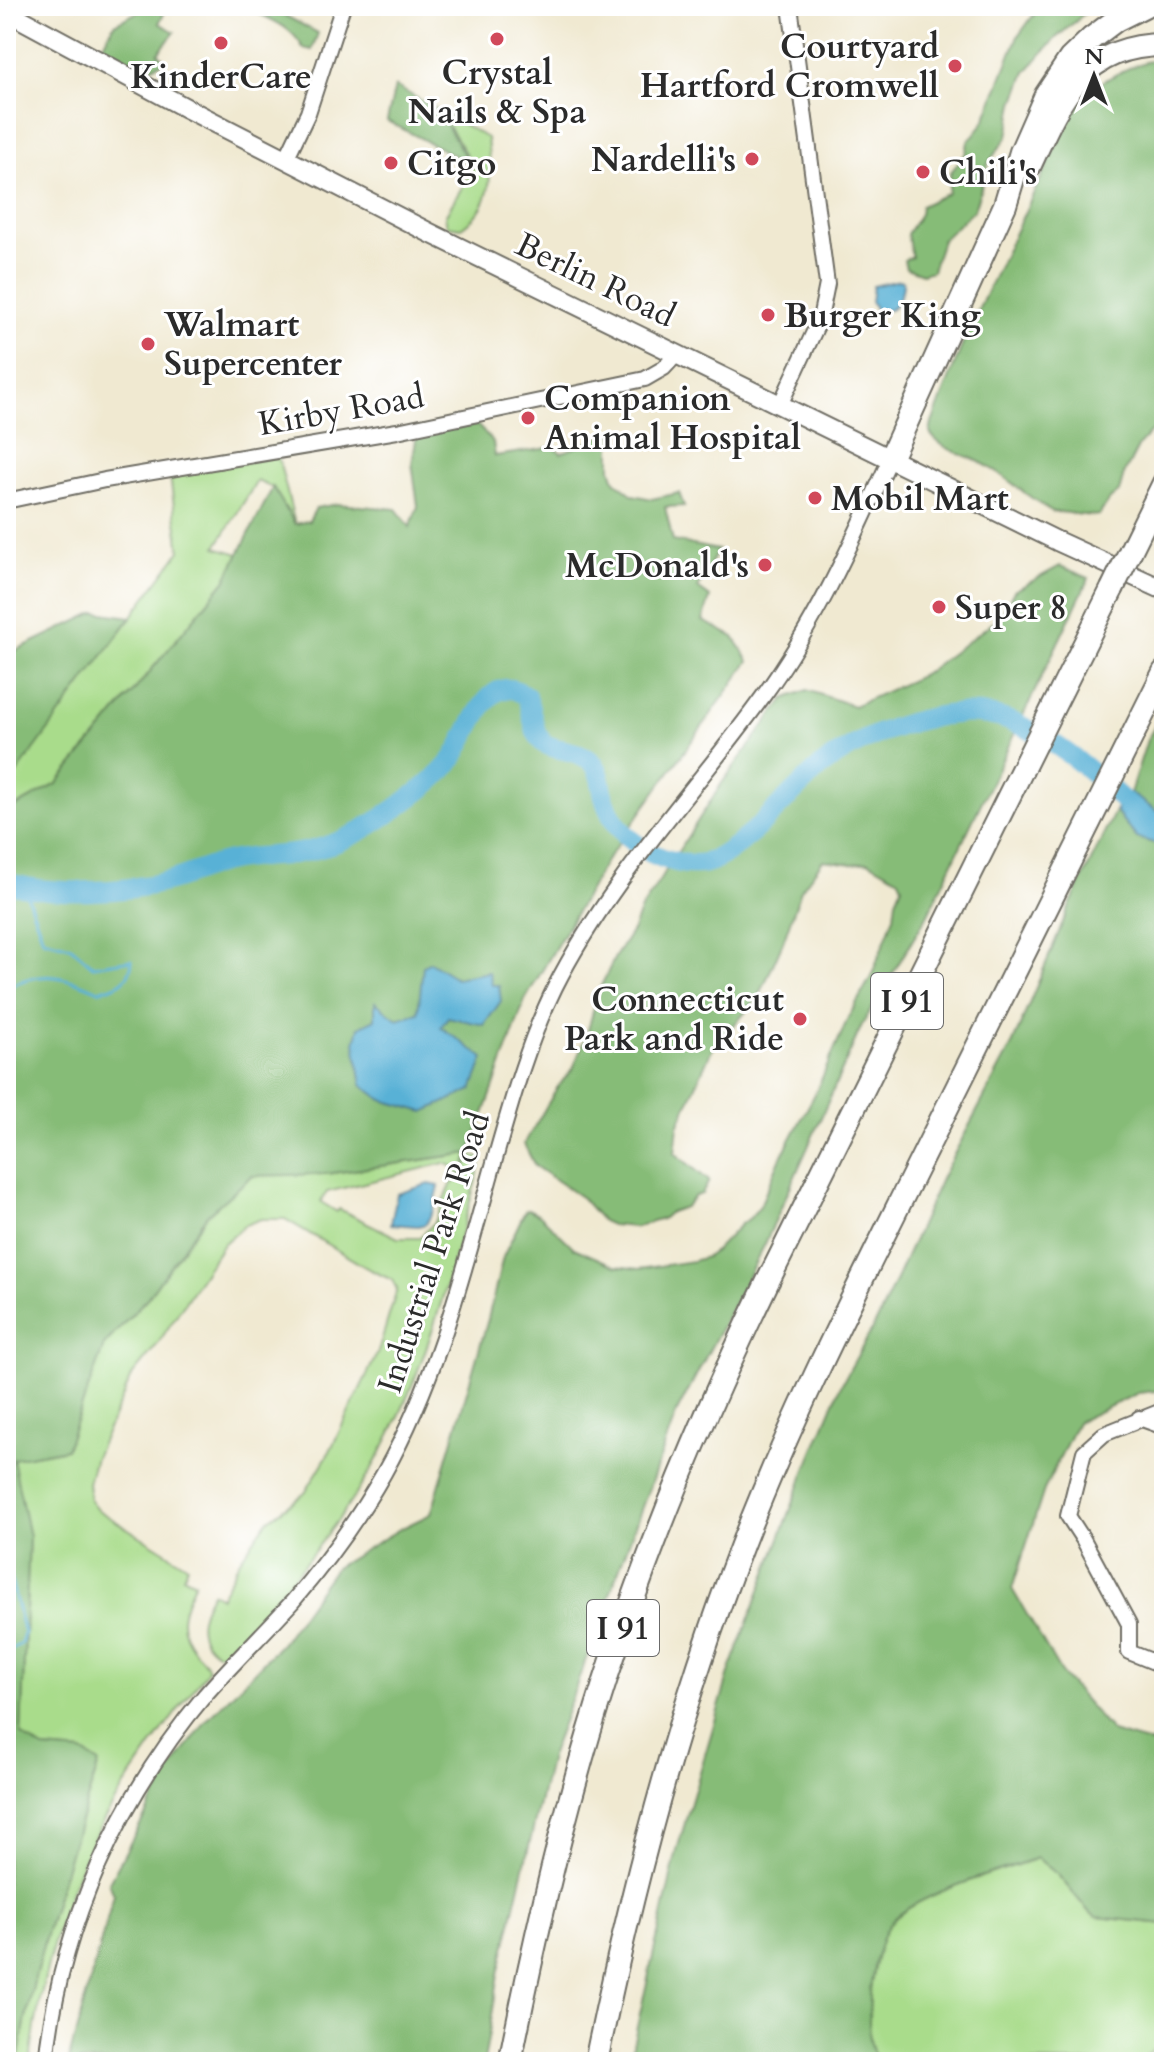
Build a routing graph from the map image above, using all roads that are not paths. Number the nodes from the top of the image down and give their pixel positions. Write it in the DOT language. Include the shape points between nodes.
graph roads {
  1 [pos="343,6"];
  2 [pos="790,6"];
  3 [pos="1144,6"];
  4 [pos="6,11"];
  5 [pos="1164,45"];
  6 [pos="286,159"];
  7 [pos="1005,205"];
  8 [pos="677,354"];
  9 [pos="780,405"];
  10 [pos="890,459"];
  11 [pos="1164,483"];
  12 [pos="6,501"];
  13 [pos="1164,590"];
  14 [pos="1164,672"];
  15 [pos="1164,1410"];
  16 [pos="1139,1418"];
  17 [pos="1164,1427"];
  18 [pos="1164,1666"];
  19 [pos="46,2062"];
  20 [pos="510,2062"];
  21 [pos="596,2062"];
  1 -- 6 [label="street" via="308,113"];
  2 -- 9 [label="street" via="827,284 820,319"];
  3 -- 7 [label="highway" via="1098,33 1055,79 1030,127"];
  4 -- 6 [label="main road, Berlin Road"];
  5 -- 7 [label="highway" via="1113,54 1077,78"];
  6 -- 8 [label="main road, Berlin Road"];
  7 -- 10 [label="highway"];
  8 -- 9 [label="main road, Berlin Road"];
  8 -- 12 [label="street, Kirby Road" via="645,379"];
  9 -- 10 [label="main road, Berlin Road"];
  10 -- 13 [label="main road, Berlin Road"];
  10 -- 19 [label="street, Industrial Park Road" via="835,577 790,656 626,876 566,967 536,1030 446,1332 401,1441 325,1561 177,1730 122,1814 67,1951"];
  11 -- 20 [label="highway, I 91, bridge" via="709,1408 656,1536 579,1767"];
  14 -- 21 [label="highway, I 91" via="820,1366 743,1542 657,1799"];
  15 -- 16 [label="street"];
  16 -- 17 [label="street"];
  16 -- 18 [label="street" via="1104,1434 1084,1452 1068,1516 1129,1624 1129,1652"];
}
